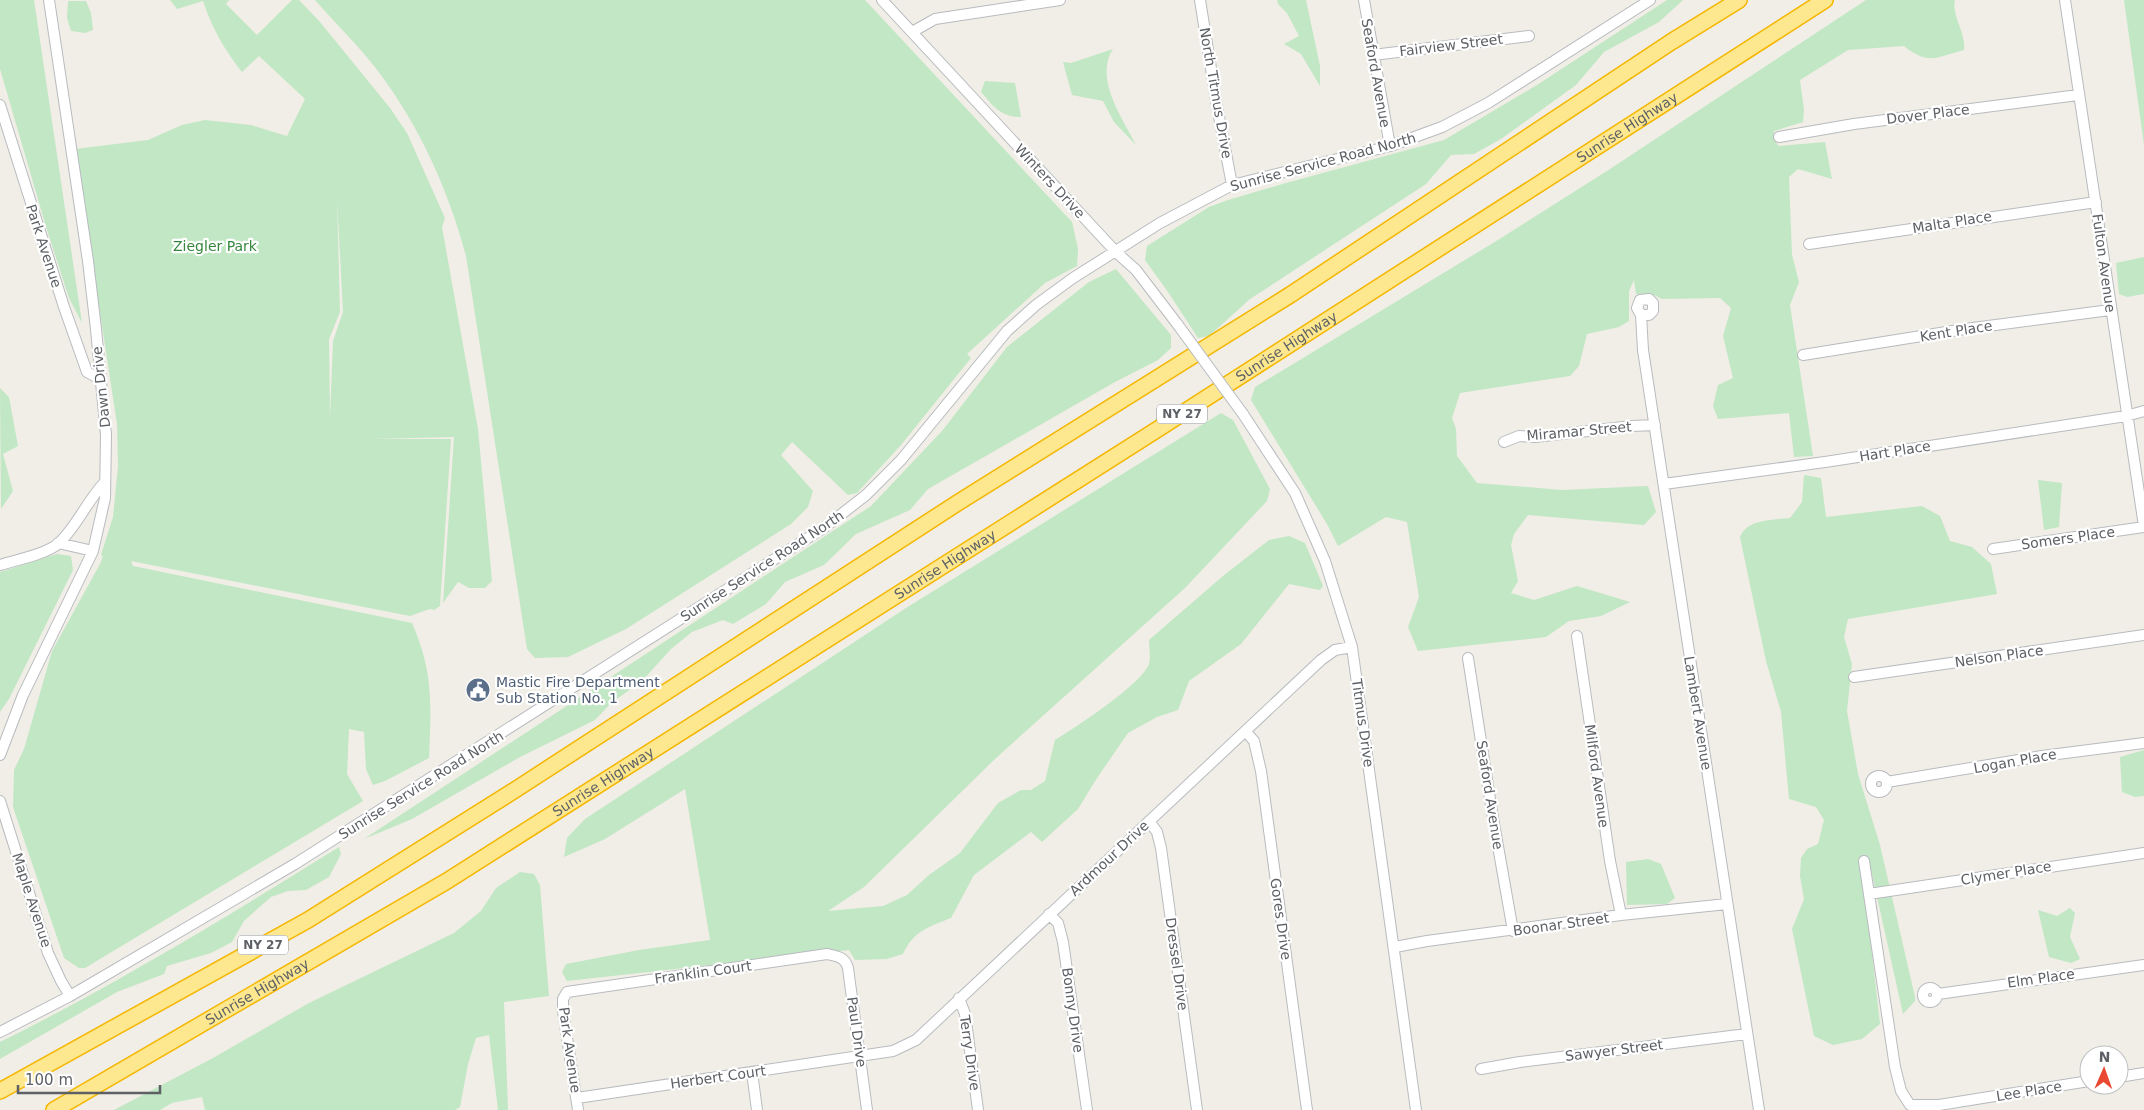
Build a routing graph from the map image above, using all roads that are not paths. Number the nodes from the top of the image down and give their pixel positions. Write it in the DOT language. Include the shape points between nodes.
graph roads {
  1 [pos="49,0"];
  2 [pos="882,0"];
  3 [pos="1060,0"];
  4 [pos="1200,0"];
  5 [pos="1364,0"];
  6 [pos="1650,0"];
  7 [pos="1738,0"];
  8 [pos="1825,0"];
  9 [pos="2065,0"];
  10 [pos="912,32"];
  11 [pos="1529,36"];
  12 [pos="1373,55"];
  13 [pos="2078,95"];
  14 [pos="0,105"];
  15 [pos="1779,138"];
  16 [pos="1390,146"];
  17 [pos="1232,185"];
  18 [pos="2096,202"];
  19 [pos="1809,244"];
  20 [pos="1116,252"];
  21 [pos="2110,310"];
  22 [pos="1641,315"];
  23 [pos="1803,355"];
  24 [pos="1210,369"];
  25 [pos="100,379"];
  26 [pos="2144,412"];
  27 [pos="2126,416"];
  28 [pos="1655,425"];
  29 [pos="1504,442"];
  30 [pos="104,483"];
  31 [pos="1664,484"];
  32 [pos="2144,526"];
  33 [pos="58,543"];
  34 [pos="1992,549"];
  35 [pos="93,551"];
  36 [pos="0,565"];
  37 [pos="2144,634"];
  38 [pos="1577,636"];
  39 [pos="1352,647"];
  40 [pos="1468,658"];
  41 [pos="1854,677"];
  42 [pos="1246,732"];
  43 [pos="2144,743"];
  44 [pos="0,755"];
  45 [pos="1887,782"];
  46 [pos="0,801"];
  47 [pos="1149,821"];
  48 [pos="2144,853"];
  49 [pos="1864,861"];
  50 [pos="1869,894"];
  51 [pos="1727,904"];
  52 [pos="1049,914"];
  53 [pos="1621,915"];
  54 [pos="1513,931"];
  55 [pos="1395,947"];
  56 [pos="840,956"];
  57 [pos="2144,965"];
  58 [pos="567,992"];
  59 [pos="1938,994"];
  60 [pos="70,996"];
  61 [pos="959,998"];
  62 [pos="0,1032"];
  63 [pos="1747,1034"];
  64 [pos="860,1056"];
  65 [pos="1481,1069"];
  66 [pos="752,1072"];
  67 [pos="2144,1073"];
  68 [pos="2129,1075"];
  69 [pos="2079,1084"];
  70 [pos="0,1091"];
  71 [pos="577,1098"];
  72 [pos="54,1110"];
  73 [pos="578,1110"];
  74 [pos="757,1110"];
  75 [pos="867,1110"];
  76 [pos="978,1110"];
  77 [pos="1087,1110"];
  78 [pos="1197,1110"];
  79 [pos="1307,1110"];
  80 [pos="1416,1110"];
  81 [pos="1759,1110"];
  1 -- 25 [label="street, Dawn Drive" via="88,261"];
  2 -- 10 [label="street, Winters Drive"];
  3 -- 10 [label="street" via="935,19"];
  4 -- 17 [label="street, North Titmus Drive"];
  5 -- 12 [label="street, Seaford Avenue"];
  6 -- 16 [label="street, Sunrise Service Road North" via="1488,103 1442,127"];
  7 -- 70 [label="highway, NY 27" via="1290,296 959,502 308,920"];
  8 -- 72 [label="highway, Sunrise Highway / NY 27" via="447,881"];
  9 -- 13 [label="street, Fulton Avenue"];
  10 -- 20 [label="street, Winters Drive"];
  11 -- 12 [label="street, Fairview Street"];
  12 -- 16 [label="street, Seaford Avenue"];
  13 -- 15 [label="street, Dover Place" via="1854,124"];
  13 -- 18 [label="street, Fulton Avenue"];
  14 -- 25 [label="street, Park Avenue" via="87,372"];
  16 -- 17 [label="street, Sunrise Service Road North"];
  17 -- 20 [label="street, Sunrise Service Road North" via="1160,223"];
  18 -- 19 [label="street, Malta Place"];
  18 -- 21 [label="street, Fulton Avenue"];
  20 -- 24 [label="street, Winters Drive, bridge" via="1136,270"];
  20 -- 60 [label="street, Sunrise Service Road North" via="1056,290 1022,317 994,344 901,460 866,495 825,527 295,864"];
  21 -- 23 [label="street, Kent Place"];
  21 -- 27 [label="street, Fulton Avenue"];
  22 -- 28 [label="street, Lambert Avenue"];
  24 -- 39 [label="street, Titmus Drive, bridge" via="1295,493 1325,561"];
  25 -- 30 [label="street, Dawn Drive" via="106,435"];
  26 -- 27 [label="street, Hart Place"];
  27 -- 31 [label="street, Hart Place"];
  27 -- 32 [label="street, Fulton Avenue" via="2132,435"];
  28 -- 29 [label="street, Miramar Street" via="1519,436"];
  28 -- 31 [label="street, Lambert Avenue"];
  30 -- 33 [label="street"];
  30 -- 35 [label="street, Dawn Drive" via="103,510"];
  31 -- 51 [label="street, Lambert Avenue"];
  32 -- 34 [label="street, Somers Place"];
  33 -- 35 [label="street"];
  33 -- 36 [label="street"];
  35 -- 44 [label="street, Dawn Drive" via="23,695"];
  37 -- 41 [label="street, Nelson Place"];
  38 -- 53 [label="street, Milford Avenue"];
  39 -- 42 [label="street, Ardmour Drive" via="1335,650 1321,660"];
  39 -- 55 [label="street, Titmus Drive"];
  40 -- 54 [label="street, Seaford Avenue"];
  42 -- 47 [label="street, Ardmour Drive"];
  42 -- 79 [label="street, Gores Drive" via="1254,741 1261,772"];
  43 -- 45 [label="street, Logan Place"];
  46 -- 60 [label="street, Maple Avenue" via="48,953"];
  47 -- 52 [label="street, Ardmour Drive"];
  47 -- 78 [label="street, Dressel Drive" via="1162,848"];
  48 -- 50 [label="street, Clymer Place"];
  49 -- 50 [label="street"];
  50 -- 69 [label="street, Lee Place" via="1895,1067 1901,1091 1910,1105 1939,1105"];
  51 -- 53 [label="street, Boonar Street"];
  51 -- 63 [label="street, Lambert Avenue"];
  52 -- 61 [label="street, Ardmour Drive"];
  52 -- 77 [label="street, Bonny Drive" via="1058,923 1064,942"];
  53 -- 54 [label="street, Boonar Street"];
  54 -- 55 [label="street, Boonar Street"];
  55 -- 80 [label="street, Titmus Drive"];
  56 -- 58 [label="street, Franklin Court" via="827,954"];
  56 -- 64 [label="street, Paul Drive" via="848,968"];
  57 -- 59 [label="street, Elm Place"];
  58 -- 71 [label="street, Park Avenue" via="563,1011"];
  60 -- 62 [label="street, Sunrise Service Road North"];
  61 -- 64 [label="street, Ardmour Drive" via="916,1040 893,1051"];
  61 -- 76 [label="street, Terry Drive" via="965,1014"];
  63 -- 65 [label="street, Sawyer Street"];
  63 -- 81 [label="street, Lambert Avenue"];
  64 -- 66 [label="street, Herbert Court"];
  64 -- 75 [label="street, Paul Drive"];
  66 -- 71 [label="street, Herbert Court"];
  66 -- 74 [label="street"];
  67 -- 68 [label="street"];
  71 -- 73 [label="street, Park Avenue"];
}
